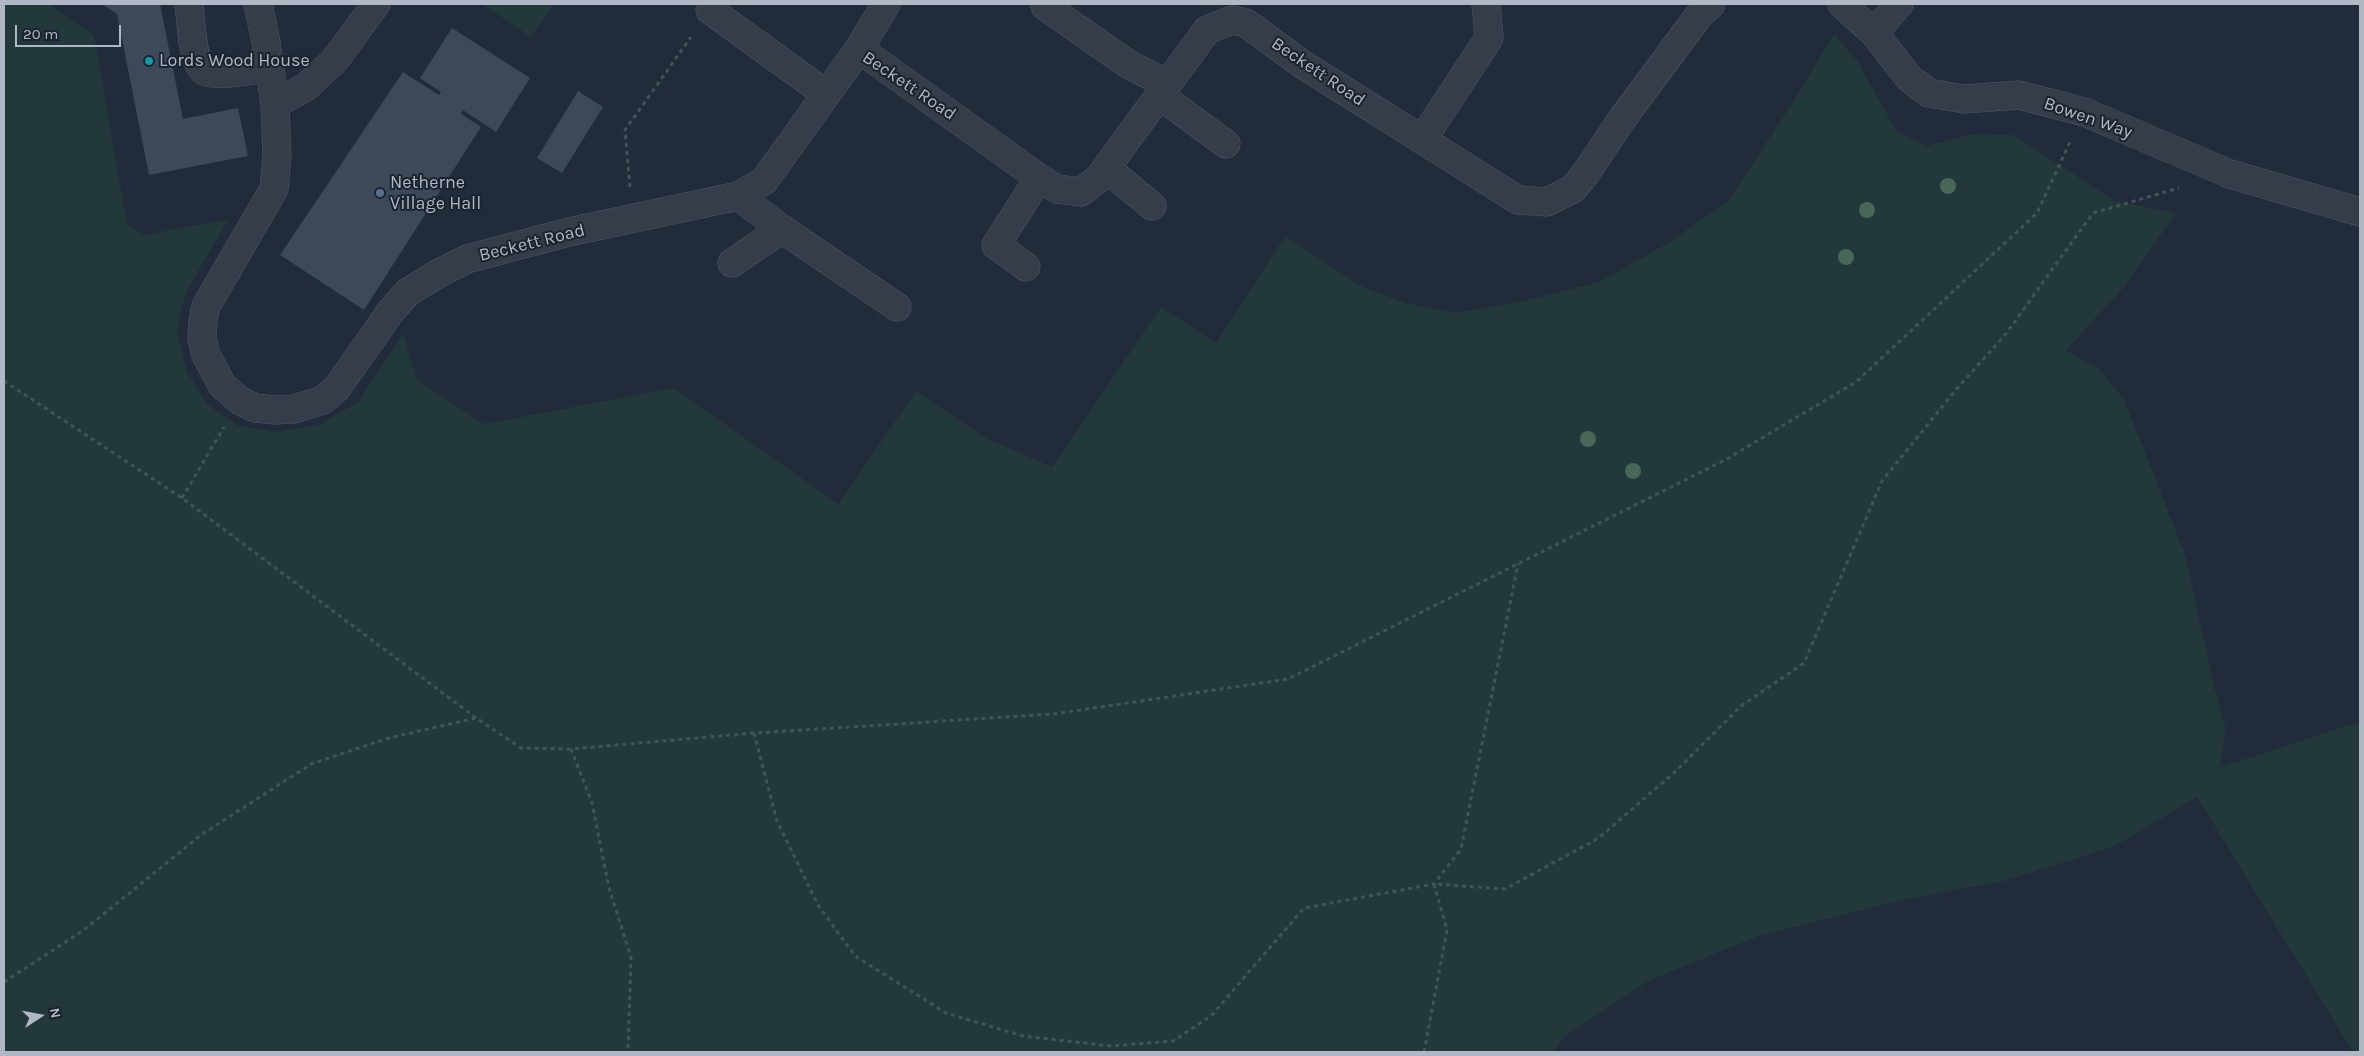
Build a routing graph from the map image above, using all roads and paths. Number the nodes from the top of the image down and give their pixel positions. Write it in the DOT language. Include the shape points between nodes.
graph roads {
  1 [pos="189,4"];
  2 [pos="258,4"];
  3 [pos="376,4"];
  4 [pos="886,4"];
  5 [pos="1486,4"];
  6 [pos="1711,4"];
  7 [pos="1842,4"];
  8 [pos="1899,4"];
  9 [pos="1045,6"];
  10 [pos="710,10"];
  11 [pos="1248,14"];
  12 [pos="1874,33"];
  13 [pos="859,49"];
  14 [pos="270,68"];
  15 [pos="1163,89"];
  16 [pos="826,94"];
  17 [pos="275,104"];
  18 [pos="2084,112"];
  19 [pos="1422,140"];
  20 [pos="1226,144"];
  21 [pos="1106,168"];
  22 [pos="2230,174"];
  23 [pos="1039,178"];
  24 [pos="738,196"];
  25 [pos="1152,206"];
  26 [pos="2360,212"];
  27 [pos="632,219"];
  28 [pos="782,229"];
  29 [pos="732,263"];
  30 [pos="1026,267"];
  31 [pos="897,307"];
  32 [pos="4,381"];
  33 [pos="239,400"];
  34 [pos="182,498"];
  35 [pos="1518,564"];
  36 [pos="476,718"];
  37 [pos="754,734"];
  38 [pos="571,749"];
  39 [pos="1434,884"];
  40 [pos="4,982"];
  41 [pos="628,1052"];
  42 [pos="1424,1052"];
  1 -- 14 [label="street" via="196,60 203,70 213,74"];
  2 -- 14 [label="street"];
  3 -- 17 [label="street" via="335,60 306,87"];
  4 -- 13 [label="street"];
  5 -- 19 [label="street" via="1489,38"];
  6 -- 19 [label="street, Beckett Road" via="1700,14 1573,189 1547,202 1518,200"];
  7 -- 12 [label="street, Bowen Way"];
  8 -- 12 [label="street"];
  9 -- 15 [label="street"];
  10 -- 16 [label="street"];
  10 -- 27 [label="path" via="625,130"];
  11 -- 15 [label="street, Beckett Road" via="1207,30"];
  11 -- 19 [label="street, Beckett Road" via="1302,64"];
  12 -- 18 [label="street, Bowen Way" via="1910,79 1929,93 1964,99 2019,95"];
  13 -- 16 [label="street, Beckett Road"];
  13 -- 23 [label="street, Beckett Road"];
  14 -- 17 [label="street"];
  15 -- 20 [label="street"];
  15 -- 21 [label="street, Beckett Road"];
  16 -- 24 [label="street, Beckett Road" via="764,181"];
  17 -- 33 [label="street, Beckett Road" via="277,155 274,190 218,284 206,306 203,320 203,346 212,370 222,385"];
  18 -- 22 [label="street, Bowen Way"];
  18 -- 35 [label="path" via="2037,213 1856,382 1725,460"];
  21 -- 23 [label="street, Beckett Road" via="1098,179 1080,192 1057,188"];
  21 -- 25 [label="street"];
  22 -- 26 [label="street, Bowen Way"];
  22 -- 39 [label="path" via="2093,213 2004,335 1882,481 1804,663 1741,706 1676,772 1599,838 1505,889"];
  23 -- 30 [label="street" via="996,245"];
  24 -- 27 [label="street, Beckett Road"];
  24 -- 28 [label="street"];
  27 -- 33 [label="street, Beckett Road" via="467,259 424,281 408,292 391,312 337,388 323,400 294,409 275,410 255,408"];
  28 -- 29 [label="street"];
  28 -- 31 [label="street"];
  32 -- 34 [label="path"];
  33 -- 34 [label="path"];
  34 -- 36 [label="path"];
  35 -- 37 [label="path" via="1288,679 1054,714"];
  35 -- 39 [label="path" via="1461,849"];
  36 -- 38 [label="path" via="521,748"];
  36 -- 40 [label="path" via="389,738 311,764 202,836 84,930"];
  37 -- 38 [label="path"];
  37 -- 39 [label="path" via="777,821 818,905 855,956 946,1013 1023,1036 1111,1046 1173,1041 1211,1016 1304,908"];
  38 -- 41 [label="path" via="592,803 609,888 631,957"];
  39 -- 42 [label="path" via="1447,930"];
}
